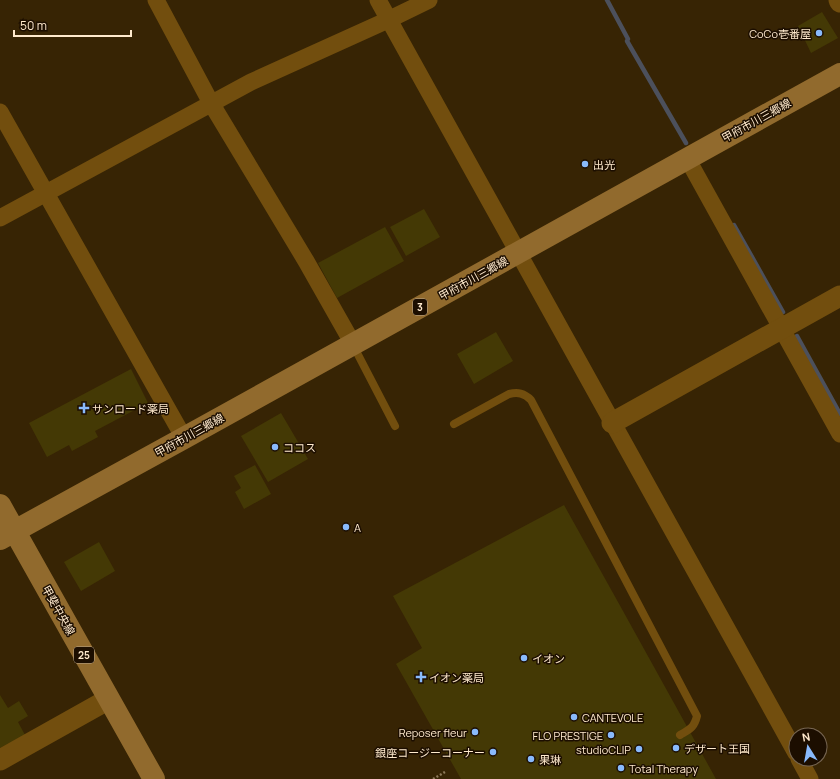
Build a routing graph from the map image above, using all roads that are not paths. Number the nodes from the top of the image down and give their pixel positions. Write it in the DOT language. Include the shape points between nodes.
graph roads {
  1 [pos="156,0"];
  2 [pos="378,0"];
  3 [pos="429,0"];
  4 [pos="388,20"];
  5 [pos="840,74"];
  6 [pos="211,103"];
  7 [pos="0,112"];
  8 [pos="688,158"];
  9 [pos="46,193"];
  10 [pos="0,218"];
  11 [pos="518,252"];
  12 [pos="840,296"];
  13 [pos="782,328"];
  14 [pos="353,344"];
  15 [pos="612,423"];
  16 [pos="454,424"];
  17 [pos="395,426"];
  18 [pos="840,434"];
  19 [pos="184,438"];
  20 [pos="0,504"];
  21 [pos="7,535"];
  22 [pos="109,699"];
  23 [pos="680,735"];
  24 [pos="788,739"];
  25 [pos="0,760"];
  26 [pos="803,767"];
  27 [pos="154,779"];
  28 [pos="810,779"];
  1 -- 6 [label="street"];
  2 -- 4 [label="street"];
  3 -- 4 [label="street"];
  4 -- 6 [label="street" via="251,82"];
  4 -- 11 [label="street"];
  5 -- 8 [label="main road, 甲府市川三郷線 / 3"];
  6 -- 9 [label="street"];
  6 -- 14 [label="street"];
  7 -- 9 [label="street"];
  8 -- 11 [label="main road, 甲府市川三郷線 / 3"];
  8 -- 13 [label="street"];
  9 -- 10 [label="street"];
  9 -- 19 [label="street"];
  11 -- 14 [label="main road, 甲府市川三郷線 / 3"];
  11 -- 15 [label="street"];
  12 -- 13 [label="street"];
  13 -- 15 [label="street"];
  13 -- 18 [label="street"];
  14 -- 17 [label="lane"];
  14 -- 19 [label="main road, 甲府市川三郷線 / 3"];
  15 -- 24 [label="street"];
  16 -- 23 [label="lane" via="509,394 517,392 526,395 530,400 697,716 695,724"];
  19 -- 21 [label="main road, 甲府市川三郷線 / 3"];
  20 -- 21 [label="main road, 甲斐中央線 / 25"];
  21 -- 22 [label="main road, 甲斐中央線 / 25"];
  22 -- 25 [label="street"];
  22 -- 27 [label="main road, 甲斐中央線 / 25"];
  26 -- 28 [label="street"];
}
